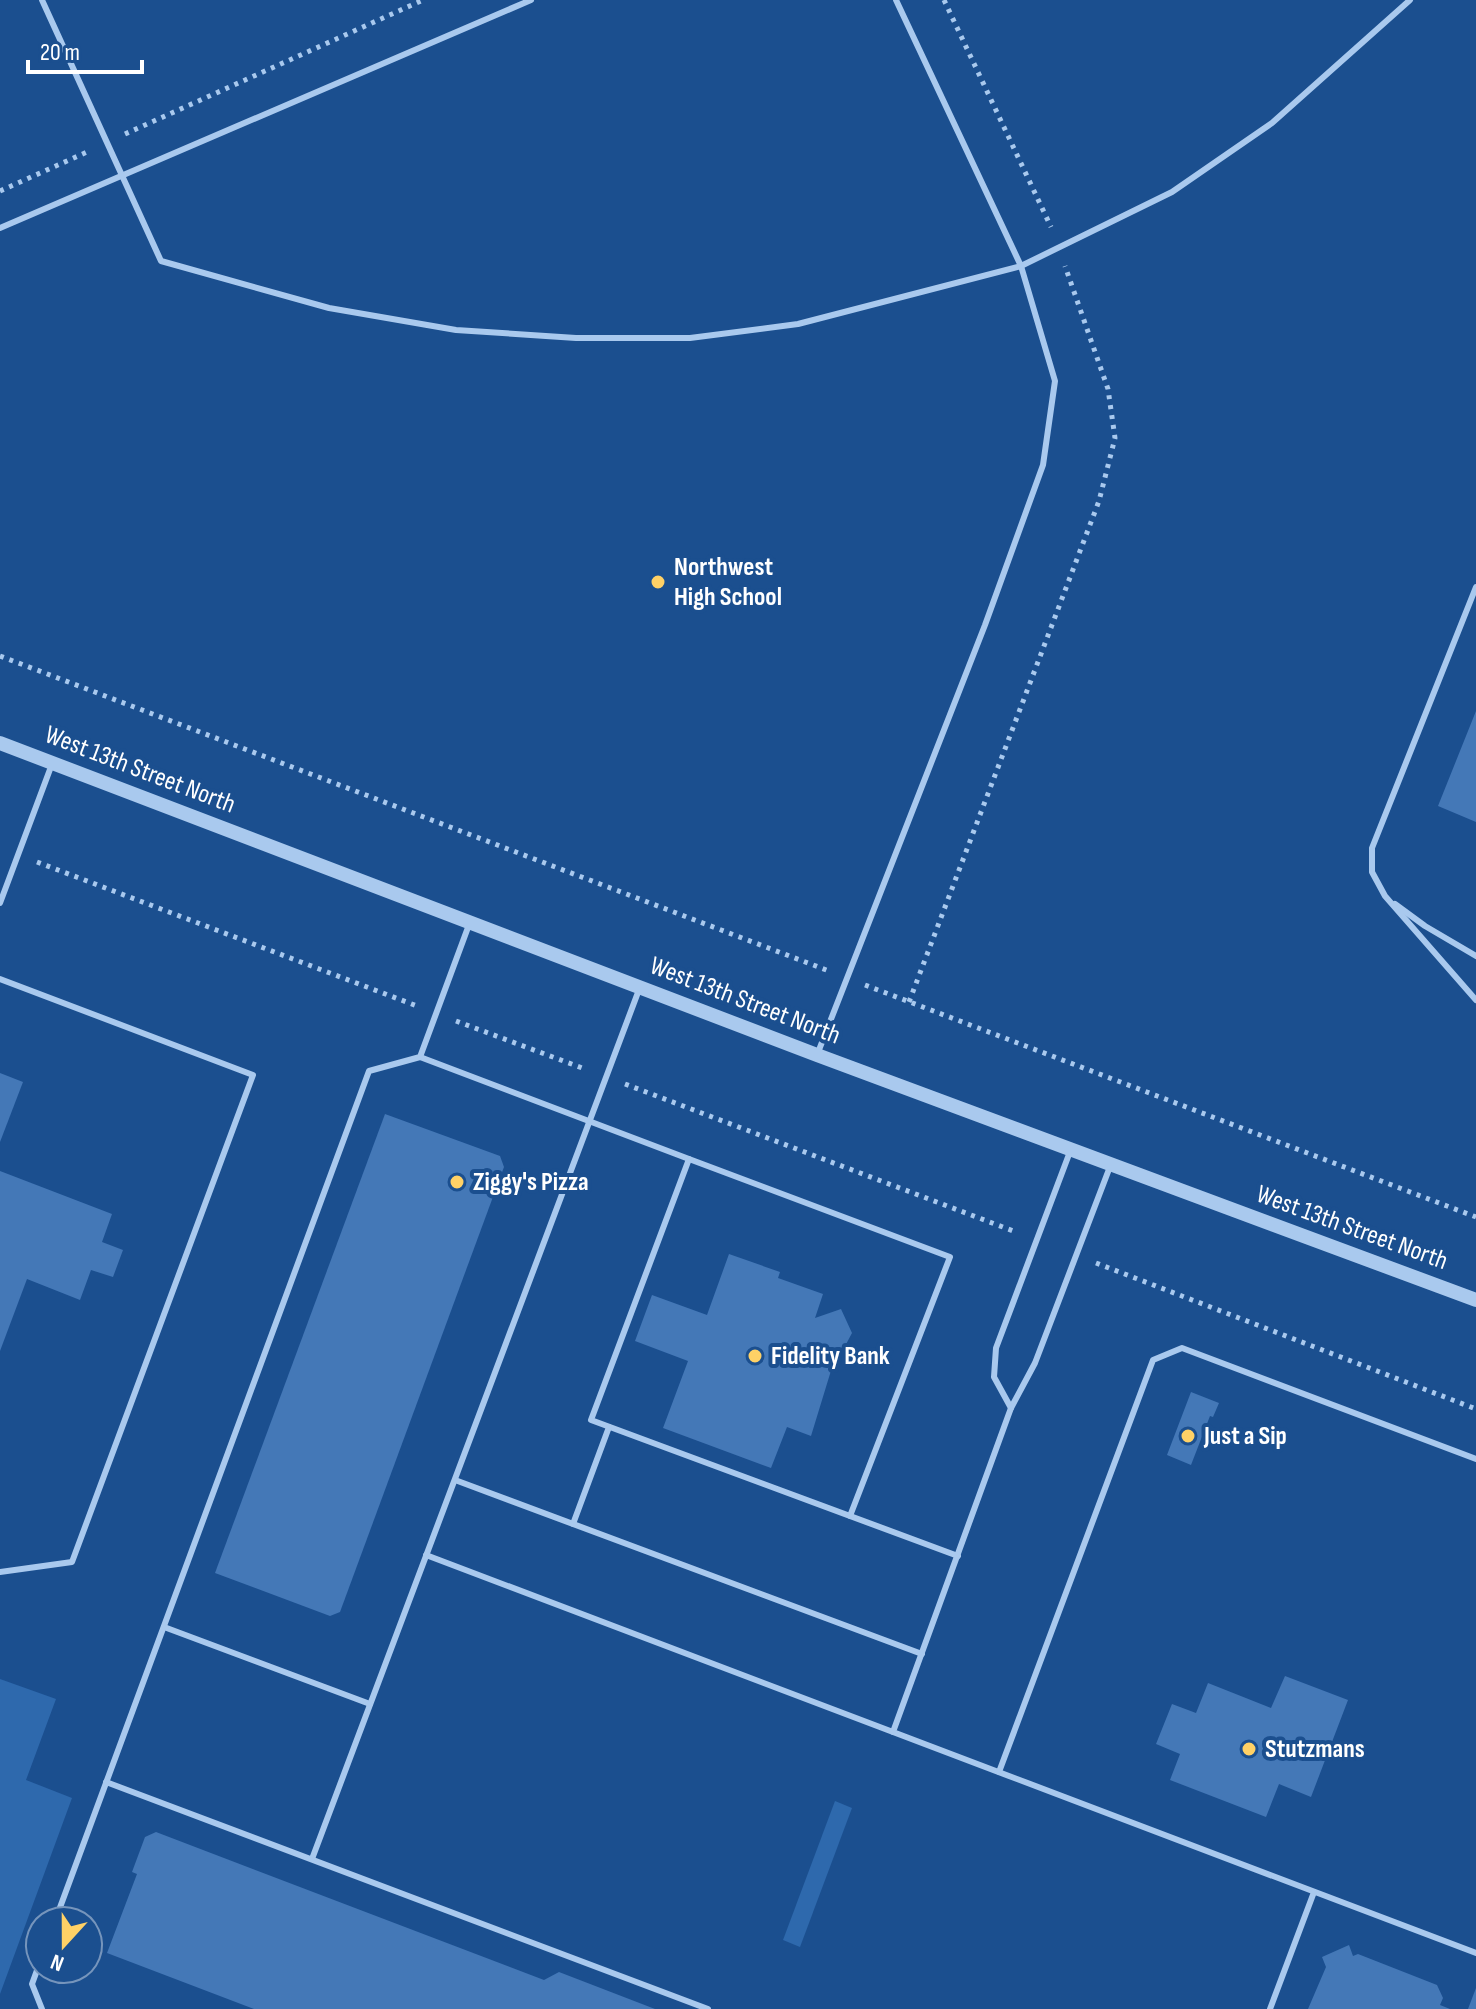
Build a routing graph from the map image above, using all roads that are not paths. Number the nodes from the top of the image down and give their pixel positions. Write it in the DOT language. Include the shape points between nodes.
graph roads {
  1 [pos="42,0"];
  2 [pos="531,0"];
  3 [pos="896,0"];
  4 [pos="1410,0"];
  5 [pos="121,174"];
  6 [pos="0,228"];
  7 [pos="1021,266"];
  8 [pos="1476,587"];
  9 [pos="0,743"];
  10 [pos="53,763"];
  11 [pos="1385,896"];
  12 [pos="0,903"];
  13 [pos="470,922"];
  14 [pos="1476,956"];
  15 [pos="0,979"];
  16 [pos="640,987"];
  17 [pos="1476,1000"];
  18 [pos="817,1055"];
  19 [pos="420,1057"];
  20 [pos="590,1121"];
  21 [pos="1071,1149"];
  22 [pos="689,1159"];
  23 [pos="1111,1164"];
  24 [pos="1476,1300"];
  25 [pos="1011,1408"];
  26 [pos="609,1427"];
  27 [pos="1476,1459"];
  28 [pos="455,1480"];
  29 [pos="850,1516"];
  30 [pos="573,1524"];
  31 [pos="426,1555"];
  32 [pos="958,1556"];
  33 [pos="0,1572"];
  34 [pos="164,1627"];
  35 [pos="922,1654"];
  36 [pos="370,1704"];
  37 [pos="893,1732"];
  38 [pos="999,1772"];
  39 [pos="106,1782"];
  40 [pos="312,1859"];
  41 [pos="1314,1892"];
  42 [pos="61,1905"];
  43 [pos="1476,1953"];
  44 [pos="32,1985"];
  45 [pos="42,2009"];
  46 [pos="708,2009"];
  47 [pos="1270,2009"];
  1 -- 5 [label="lane"];
  2 -- 5 [label="lane"];
  3 -- 7 [label="lane"];
  4 -- 7 [label="lane" via="1272,123 1172,192"];
  5 -- 6 [label="lane"];
  5 -- 7 [label="lane" via="161,261 329,308 456,330 690,338 798,324"];
  7 -- 18 [label="lane" via="1055,381 1043,465"];
  8 -- 11 [label="lane" via="1372,848 1372,872"];
  9 -- 10 [label="street, West 13th Street North"];
  10 -- 12 [label="lane"];
  10 -- 13 [label="street, West 13th Street North"];
  11 -- 14 [label="lane"];
  11 -- 17 [label="lane"];
  13 -- 16 [label="street, West 13th Street North"];
  13 -- 19 [label="lane"];
  15 -- 33 [label="lane" via="253,1075 72,1562"];
  16 -- 18 [label="street, West 13th Street North"];
  16 -- 20 [label="lane"];
  18 -- 21 [label="street, West 13th Street North"];
  19 -- 20 [label="lane"];
  19 -- 34 [label="lane" via="369,1071"];
  20 -- 22 [label="lane"];
  20 -- 28 [label="lane"];
  21 -- 23 [label="street, West 13th Street North"];
  21 -- 25 [label="lane" via="996,1348 994,1377"];
  22 -- 26 [label="lane" via="591,1420"];
  22 -- 29 [label="lane" via="950,1257"];
  23 -- 24 [label="street, West 13th Street North"];
  23 -- 25 [label="lane" via="1035,1363"];
  25 -- 32 [label="lane"];
  26 -- 29 [label="lane"];
  26 -- 30 [label="lane"];
  27 -- 38 [label="lane" via="1182,1348 1153,1360"];
  28 -- 30 [label="lane"];
  28 -- 31 [label="lane"];
  29 -- 32 [label="lane"];
  30 -- 35 [label="lane"];
  31 -- 36 [label="lane"];
  31 -- 37 [label="lane"];
  32 -- 35 [label="lane"];
  34 -- 36 [label="lane"];
  34 -- 39 [label="lane"];
  35 -- 37 [label="lane"];
  36 -- 40 [label="lane"];
  37 -- 38 [label="lane"];
  38 -- 41 [label="lane"];
  39 -- 40 [label="lane"];
  39 -- 42 [label="lane"];
  40 -- 46 [label="lane"];
  41 -- 43 [label="lane"];
  41 -- 47 [label="lane"];
  44 -- 45 [label="lane"];
}
